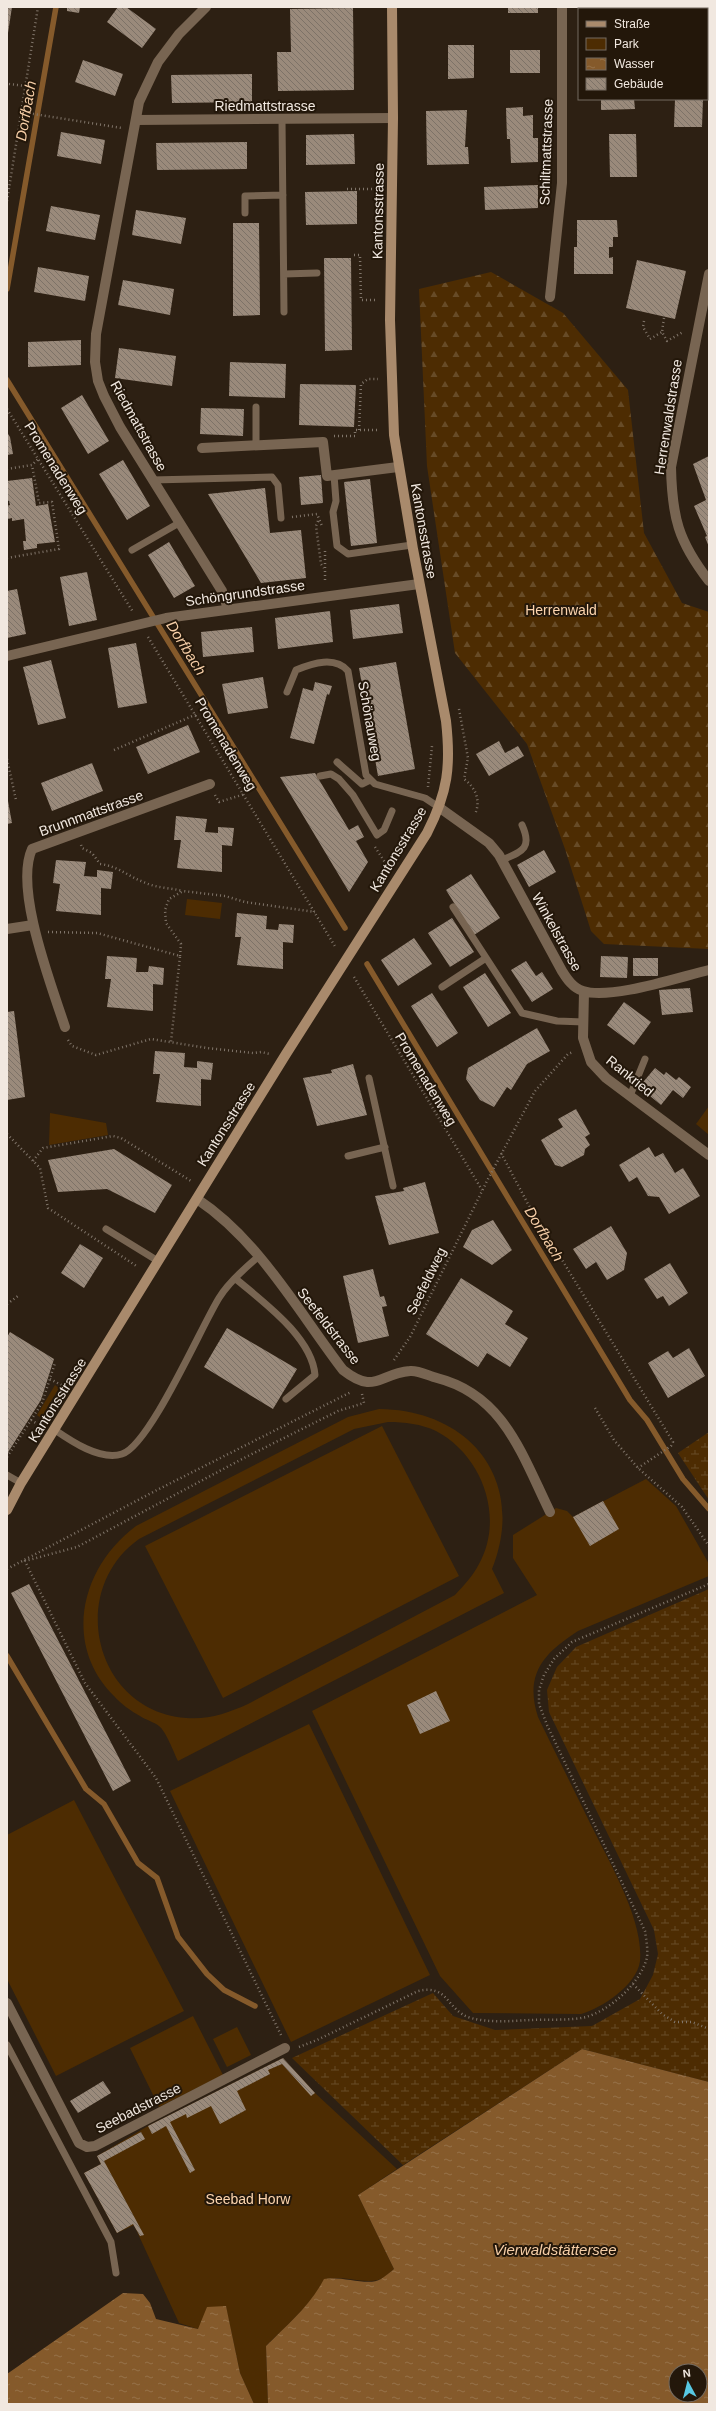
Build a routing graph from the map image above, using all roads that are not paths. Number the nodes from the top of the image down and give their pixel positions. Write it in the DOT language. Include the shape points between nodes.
graph roads {
  1 [pos="206,7"];
  2 [pos="392,7"];
  3 [pos="562,7"];
  4 [pos="393,118"];
  5 [pos="136,120"];
  6 [pos="282,120"];
  7 [pos="283,195"];
  8 [pos="245,213"];
  9 [pos="317,273"];
  10 [pos="284,274"];
  11 [pos="709,274"];
  12 [pos="550,297"];
  13 [pos="284,312"];
  14 [pos="256,407"];
  15 [pos="256,445"];
  16 [pos="202,448"];
  17 [pos="398,467"];
  18 [pos="334,475"];
  19 [pos="152,480"];
  20 [pos="281,518"];
  21 [pos="179,522"];
  22 [pos="412,546"];
  23 [pos="132,550"];
  24 [pos="709,581"];
  25 [pos="419,584"];
  26 [pos="228,609"];
  27 [pos="7,656"];
  28 [pos="287,692"];
  29 [pos="337,762"];
  30 [pos="320,776"];
  31 [pos="370,780"];
  32 [pos="210,784"];
  33 [pos="362,784"];
  34 [pos="353,795"];
  35 [pos="440,808"];
  36 [pos="392,810"];
  37 [pos="522,825"];
  38 [pos="502,860"];
  39 [pos="453,907"];
  40 [pos="33,925"];
  41 [pos="7,928"];
  42 [pos="486,958"];
  43 [pos="709,970"];
  44 [pos="442,986"];
  45 [pos="584,992"];
  46 [pos="584,1022"];
  47 [pos="65,1027"];
  48 [pos="645,1059"];
  49 [pos="369,1078"];
  50 [pos="630,1096"];
  51 [pos="384,1147"];
  52 [pos="709,1155"];
  53 [pos="348,1156"];
  54 [pos="393,1186"];
  55 [pos="197,1198"];
  56 [pos="106,1229"];
  57 [pos="260,1256"];
  58 [pos="158,1261"];
  59 [pos="236,1279"];
  60 [pos="286,1399"];
  61 [pos="54,1430"];
  62 [pos="7,1476"];
  63 [pos="21,1483"];
  64 [pos="7,1510"];
  65 [pos="550,1512"];
  66 [pos="7,2003"];
  67 [pos="7,2045"];
  68 [pos="285,2048"];
  69 [pos="116,2273"];
  1 -- 5 [label="street, Riedmattstrasse" via="179,34 158,62 139,102"];
  2 -- 4 [label="main road, Kantonsstrasse"];
  3 -- 12 [label="street, Schiltmattstrasse" via="562,183"];
  4 -- 6 [label="street, Riedmattstrasse"];
  4 -- 17 [label="main road, Kantonsstrasse" via="391,371"];
  5 -- 6 [label="street, Riedmattstrasse"];
  5 -- 19 [label="street, Riedmattstrasse" via="96,334 95,362 104,396"];
  6 -- 7 [label="lane"];
  7 -- 8 [label="lane" via="245,196"];
  7 -- 10 [label="lane"];
  9 -- 10 [label="lane"];
  10 -- 13 [label="lane"];
  11 -- 24 [label="street, Herrenwaldstrasse" via="671,466 672,493 682,542"];
  14 -- 15 [label="lane"];
  15 -- 16 [label="street"];
  15 -- 18 [label="street" via="323,442 327,476"];
  17 -- 18 [label="street"];
  17 -- 22 [label="main road, Kantonsstrasse"];
  18 -- 22 [label="lane" via="336,501 333,512 337,546 340,549 348,554"];
  19 -- 20 [label="lane" via="272,477 278,485"];
  19 -- 21 [label="street, Riedmattstrasse"];
  21 -- 23 [label="lane"];
  21 -- 26 [label="street, Riedmattstrasse" via="222,591"];
  22 -- 25 [label="main road, Kantonsstrasse"];
  25 -- 26 [label="street, Schöngrundstrasse"];
  25 -- 35 [label="main road, Kantonsstrasse" via="449,746 448,776"];
  26 -- 27 [label="street, Schöngrundstrasse" via="141,623"];
  28 -- 31 [label="lane, Schönauweg" via="296,670 333,661 348,670 366,775"];
  29 -- 33 [label="lane"];
  30 -- 34 [label="lane" via="330,774 339,779"];
  31 -- 33 [label="lane"];
  31 -- 35 [label="lane, Schönauweg" via="375,784 425,798"];
  32 -- 40 [label="street, Brunnmattstrasse" via="32,849 26,861"];
  33 -- 34 [label="lane"];
  34 -- 36 [label="lane" via="377,835 384,830"];
  35 -- 38 [label="street, Winkelstrasse" via="488,843"];
  35 -- 55 [label="main road, Kantonsstrasse" via="427,833"];
  37 -- 38 [label="lane" via="526,832 525,847 521,852"];
  38 -- 45 [label="street, Winkelstrasse" via="562,971 570,982"];
  39 -- 42 [label="lane"];
  40 -- 41 [label="street"];
  40 -- 47 [label="street, Brunnmattstrasse"];
  42 -- 44 [label="lane"];
  42 -- 46 [label="lane" via="522,1013 557,1021"];
  43 -- 45 [label="street" via="617,992"];
  45 -- 46 [label="street, Rankried"];
  46 -- 50 [label="street, Rankried" via="586,1047 591,1062 598,1071"];
  48 -- 50 [label="lane"];
  49 -- 51 [label="lane"];
  50 -- 52 [label="street, Rankried"];
  51 -- 53 [label="lane"];
  51 -- 54 [label="lane"];
  55 -- 57 [label="street, Seefeldstrasse" via="228,1221"];
  55 -- 58 [label="main road, Kantonsstrasse"];
  56 -- 58 [label="lane"];
  57 -- 59 [label="lane"];
  57 -- 65 [label="street, Seefeldstrasse" via="343,1370 363,1383 411,1371 451,1381 486,1402 504,1422"];
  58 -- 61 [label="main road, Kantonsstrasse"];
  59 -- 60 [label="lane" via="280,1317 314,1361 315,1374"];
  59 -- 61 [label="lane" via="220,1296 149,1426 127,1452 112,1456 96,1452"];
  61 -- 63 [label="main road, Kantonsstrasse"];
  62 -- 63 [label="lane"];
  63 -- 64 [label="main road, Kantonsstrasse"];
  66 -- 68 [label="street, Seebadstrasse" via="79,2143 86,2147 95,2146"];
  67 -- 69 [label="lane" via="111,2242"];
}
